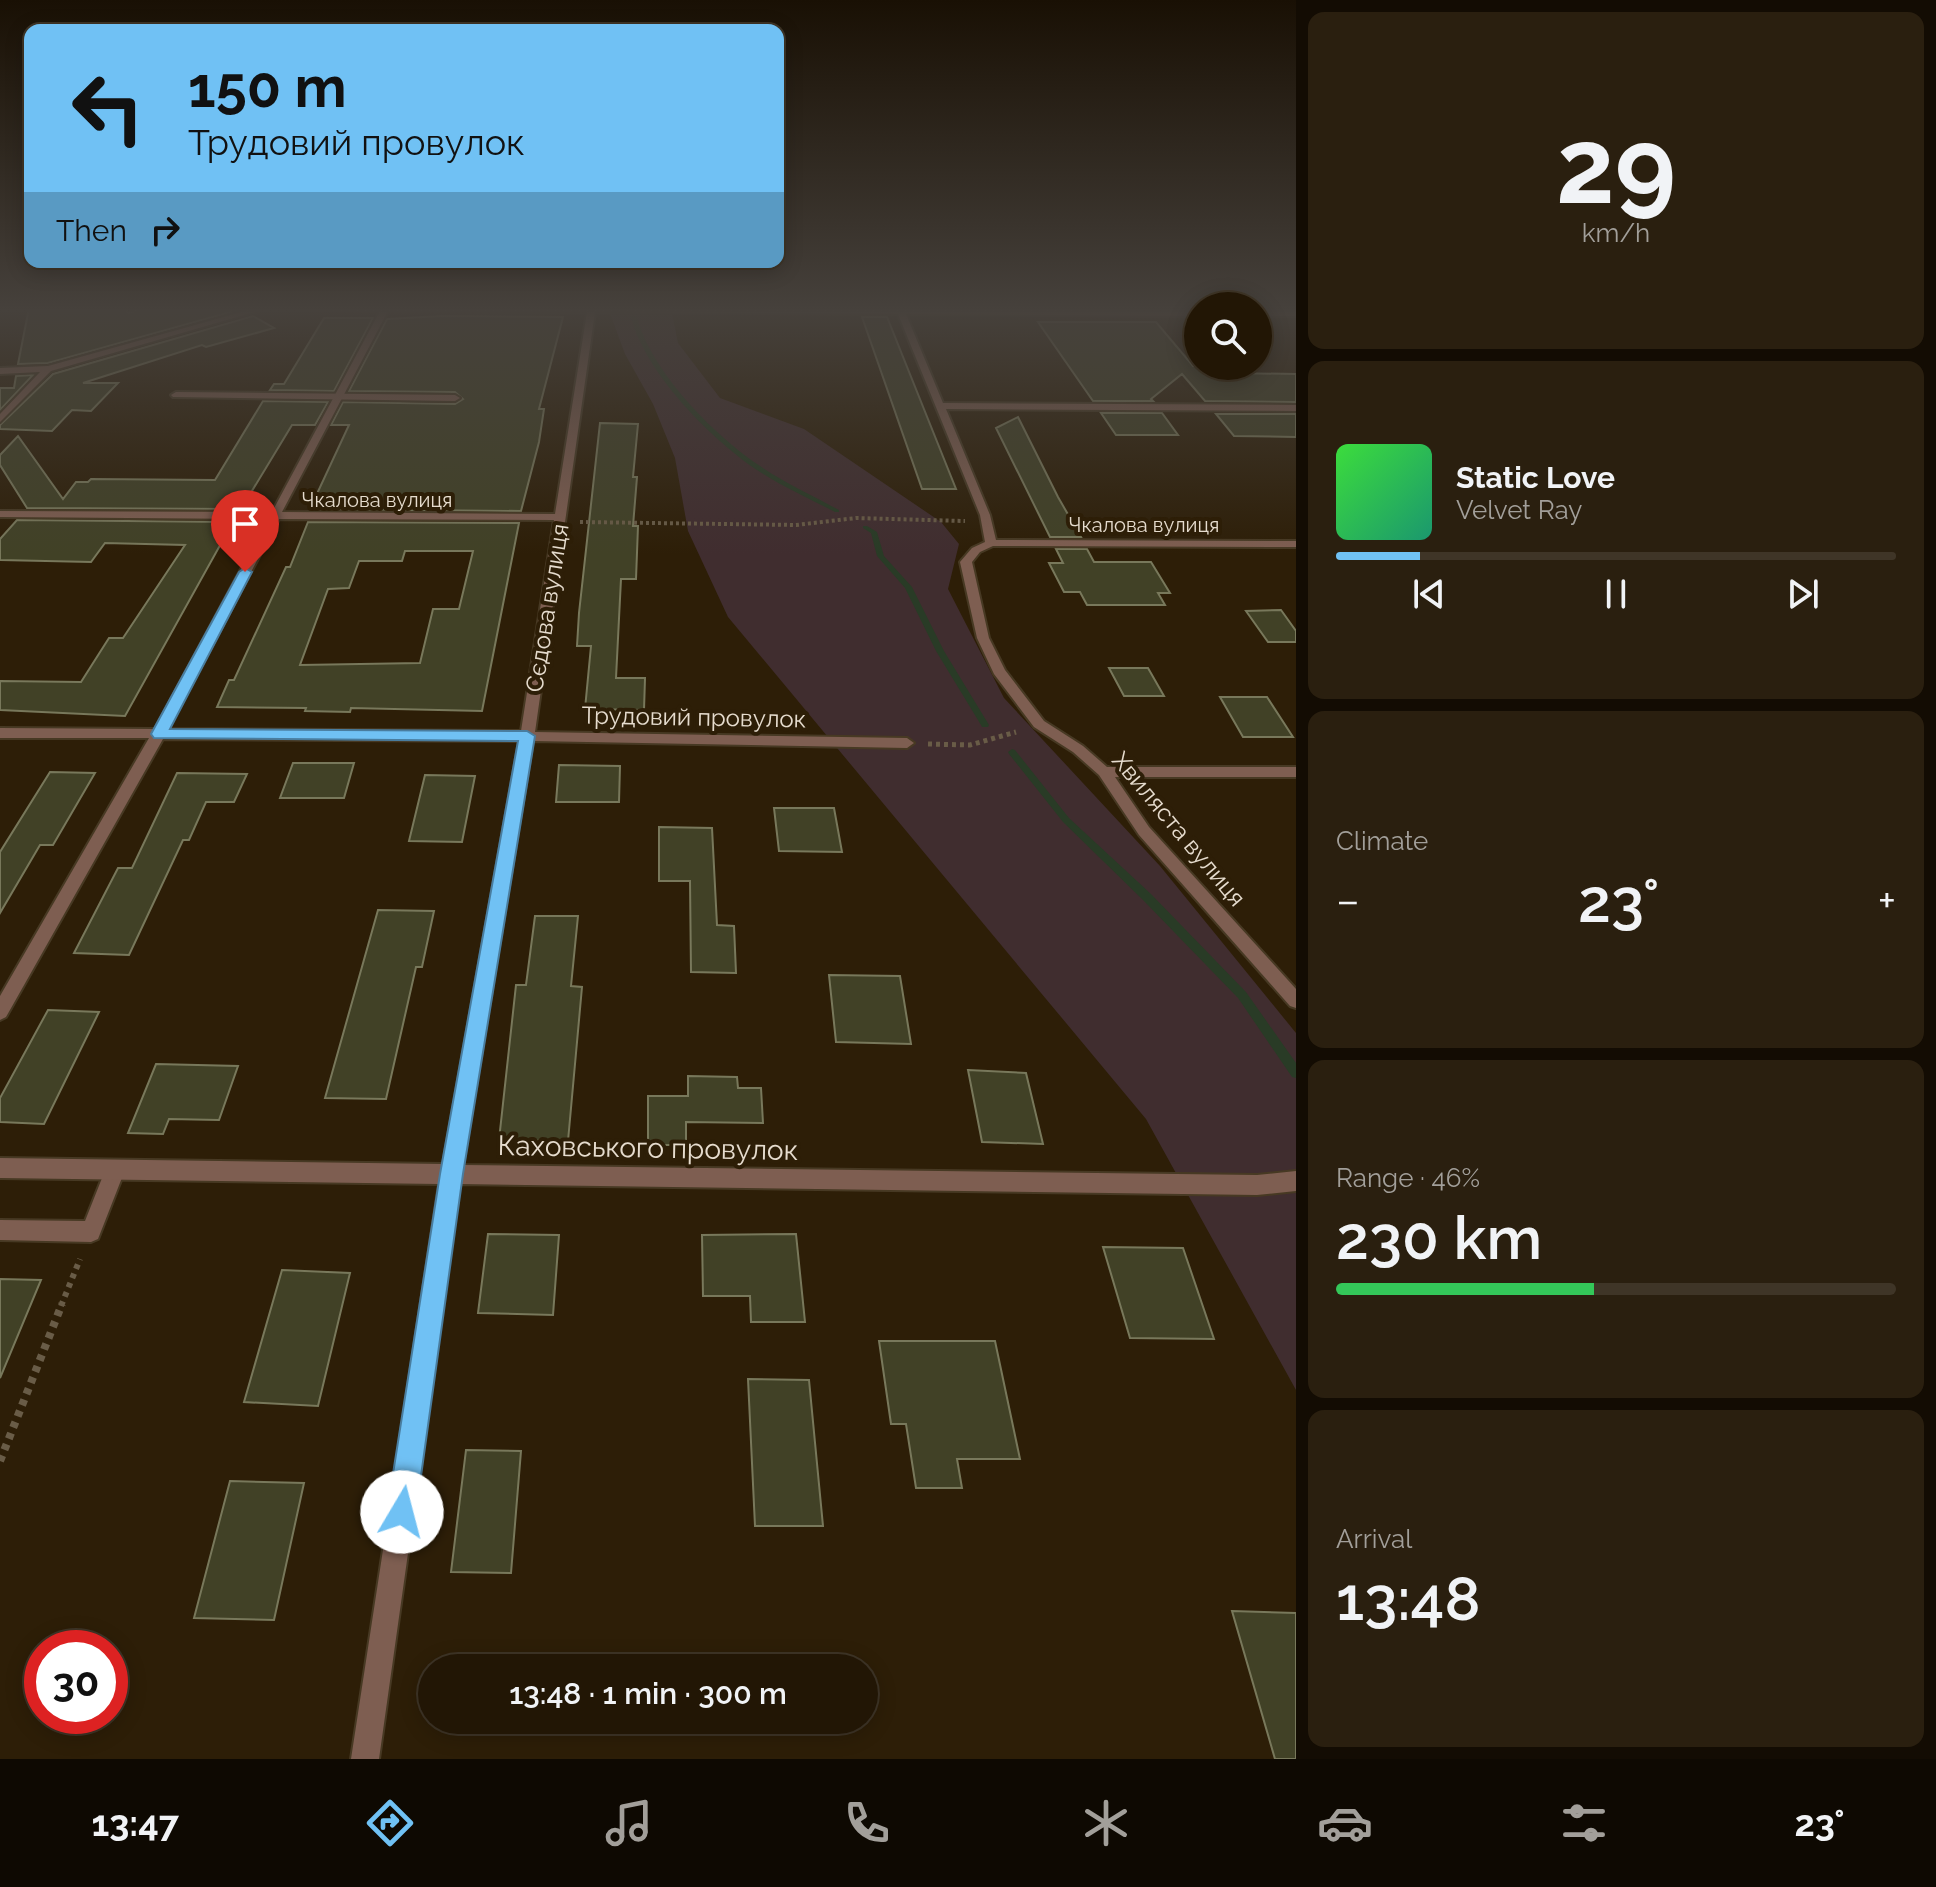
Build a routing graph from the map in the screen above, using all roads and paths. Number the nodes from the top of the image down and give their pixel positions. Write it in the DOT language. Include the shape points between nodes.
graph roads {
  1 [pos="28,390"];
  2 [pos="342,390"];
  3 [pos="581,390"];
  4 [pos="932,390"];
  5 [pos="176,395"];
  6 [pos="338,397"];
  7 [pos="455,398"];
  8 [pos="938,406"];
  9 [pos="1296,408"];
  10 [pos="0,419"];
  11 [pos="0,514"];
  12 [pos="985,515"];
  13 [pos="274,518"];
  14 [pos="561,519"];
  15 [pos="991,543"];
  16 [pos="1296,544"];
  17 [pos="1039,724"];
  18 [pos="0,733"];
  19 [pos="159,734"];
  20 [pos="527,736"];
  21 [pos="907,743"];
  22 [pos="1104,772"];
  23 [pos="1296,772"];
  24 [pos="1296,1001"];
  25 [pos="0,1012"];
  26 [pos="0,1168"];
  27 [pos="115,1170"];
  28 [pos="451,1174"];
  29 [pos="1296,1181"];
  30 [pos="0,1230"];
  31 [pos="91,1232"];
  32 [pos="0,1461"];
  33 [pos="365,1759"];
  1 -- 10 [label="street"];
  2 -- 6 [label="street"];
  3 -- 14 [label="street, Сєдова вулиця"];
  4 -- 8 [label="street"];
  5 -- 6 [label="street"];
  6 -- 7 [label="street"];
  6 -- 13 [label="street"];
  8 -- 9 [label="street"];
  8 -- 12 [label="street"];
  11 -- 13 [label="street, Чкалова вулиця"];
  12 -- 14 [label="path" via="956,523 856,518 796,525"];
  12 -- 15 [label="street"];
  13 -- 14 [label="street, Чкалова вулиця"];
  13 -- 19 [label="street"];
  14 -- 20 [label="street, Сєдова вулиця"];
  15 -- 16 [label="street, Чкалова вулиця"];
  15 -- 17 [label="street, Хвиляста вулиця" via="966,562 983,638 999,671"];
  17 -- 21 [label="path" via="970,745"];
  17 -- 22 [label="street, Хвиляста вулиця"];
  18 -- 19 [label="street, Трудовий провулок"];
  19 -- 20 [label="street, Трудовий провулок"];
  19 -- 25 [label="street"];
  20 -- 21 [label="street, Трудовий провулок"];
  20 -- 28 [label="street, Сєдова вулиця"];
  22 -- 23 [label="street"];
  22 -- 24 [label="street, Хвиляста вулиця" via="1144,831"];
  26 -- 27 [label="street, Каховського провулок"];
  27 -- 28 [label="street, Каховського провулок"];
  27 -- 31 [label="street"];
  28 -- 29 [label="street, Каховського провулок" via="1257,1185"];
  28 -- 33 [label="street, Сєдова вулиця"];
  30 -- 31 [label="street"];
  31 -- 32 [label="path"];
}
